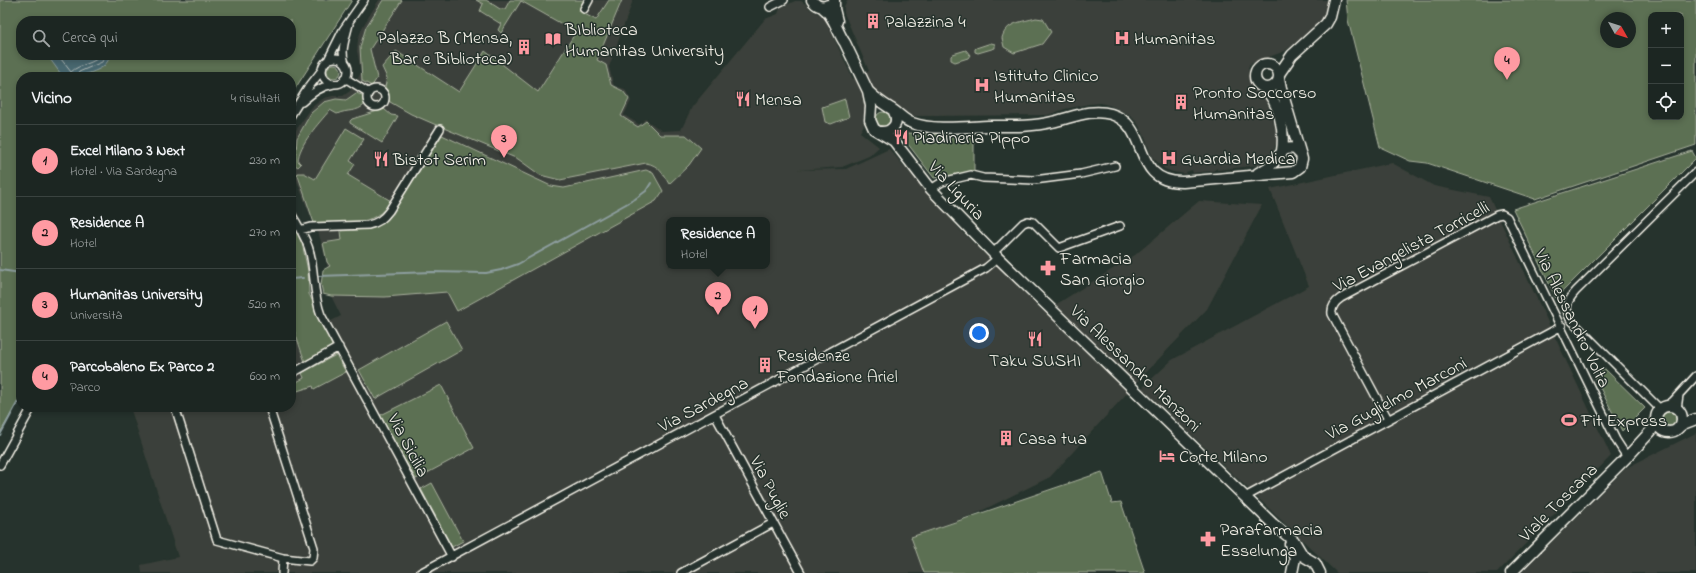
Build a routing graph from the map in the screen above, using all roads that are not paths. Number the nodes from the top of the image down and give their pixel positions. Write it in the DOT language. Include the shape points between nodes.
graph roads {
  1 [pos="364,0"];
  2 [pos="589,0"];
  3 [pos="784,0"];
  4 [pos="812,0"];
  5 [pos="834,0"];
  6 [pos="1334,0"];
  7 [pos="770,7"];
  8 [pos="822,7"];
  9 [pos="584,9"];
  10 [pos="350,22"];
  11 [pos="845,43"];
  12 [pos="1292,55"];
  13 [pos="328,60"];
  14 [pos="1268,64"];
  15 [pos="346,65"];
  16 [pos="322,70"];
  17 [pos="1279,76"];
  18 [pos="345,78"];
  19 [pos="335,84"];
  20 [pos="1264,88"];
  21 [pos="868,91"];
  22 [pos="369,93"];
  23 [pos="297,106"];
  24 [pos="890,109"];
  25 [pos="871,115"];
  26 [pos="913,124"];
  27 [pos="894,126"];
  28 [pos="440,129"];
  29 [pos="880,132"];
  30 [pos="894,141"];
  31 [pos="1280,154"];
  32 [pos="1301,155"];
  33 [pos="1115,166"];
  34 [pos="1289,172"];
  35 [pos="1696,172"];
  36 [pos="1257,174"];
  37 [pos="931,189"];
  38 [pos="1502,214"];
  39 [pos="296,222"];
  40 [pos="1120,226"];
  41 [pos="300,230"];
  42 [pos="996,256"];
  43 [pos="1562,326"];
  44 [pos="339,347"];
  45 [pos="296,371"];
  46 [pos="1696,376"];
  47 [pos="1680,393"];
  48 [pos="1663,408"];
  49 [pos="1678,410"];
  50 [pos="29,412"];
  51 [pos="177,412"];
  52 [pos="271,412"];
  53 [pos="715,414"];
  54 [pos="1388,419"];
  55 [pos="1656,419"];
  56 [pos="1696,419"];
  57 [pos="1678,428"];
  58 [pos="1667,432"];
  59 [pos="1628,456"];
  60 [pos="0,465"];
  61 [pos="1245,497"];
  62 [pos="773,522"];
  63 [pos="1285,534"];
  64 [pos="452,557"];
  65 [pos="283,558"];
  66 [pos="1309,561"];
  67 [pos="1292,571"];
  68 [pos="1319,572"];
  69 [pos="282,573"];
  70 [pos="420,573"];
  71 [pos="681,573"];
  72 [pos="801,573"];
  73 [pos="1511,573"];
  1 -- 10 [label="street"];
  2 -- 9 [label="street"];
  3 -- 7 [label="street"];
  4 -- 8 [label="street"];
  5 -- 8 [label="street"];
  5 -- 11 [label="street" via="836,18"];
  6 -- 12 [label="street" via="1326,24"];
  8 -- 11 [label="street" via="828,10"];
  10 -- 13 [label="street"];
  10 -- 15 [label="street" via="343,54"];
  11 -- 21 [label="street"];
  12 -- 14 [label="street"];
  12 -- 17 [label="street"];
  13 -- 15 [label="street" via="336,58"];
  13 -- 16 [label="street"];
  14 -- 17 [label="street" via="1275,67"];
  14 -- 20 [label="street" via="1261,66 1256,73 1256,82"];
  15 -- 18 [label="street"];
  16 -- 19 [label="street" via="324,78"];
  16 -- 23 [label="street"];
  17 -- 20 [label="street" via="1274,86"];
  17 -- 32 [label="street"];
  18 -- 19 [label="street"];
  18 -- 22 [label="street"];
  19 -- 23 [label="street" via="318,89"];
  20 -- 31 [label="street" via="1273,98 1279,118 1284,139"];
  21 -- 24 [label="street"];
  21 -- 25 [label="street"];
  24 -- 25 [label="street" via="877,108"];
  24 -- 26 [label="street"];
  24 -- 27 [label="street" via="896,120"];
  25 -- 29 [label="street" via="872,126"];
  26 -- 27 [label="street"];
  26 -- 36 [label="street" via="928,127 1019,125 1051,123 1094,112 1113,114 1127,124 1137,139 1148,166 1166,180 1183,182"];
  27 -- 29 [label="street"];
  27 -- 30 [label="street, Via Liguria"];
  28 -- 41 [label="street" via="383,219 368,225 311,227"];
  29 -- 30 [label="street, Via Liguria"];
  30 -- 37 [label="street, Via Liguria"];
  31 -- 32 [label="street" via="1286,148 1293,148"];
  31 -- 34 [label="street" via="1279,165"];
  31 -- 36 [label="street" via="1268,168"];
  32 -- 34 [label="street" via="1300,167"];
  33 -- 37 [label="street" via="1081,174 1034,180 983,178 971,175 942,182"];
  34 -- 36 [label="street"];
  35 -- 48 [label="street" via="1576,291 1566,308 1570,319"];
  37 -- 42 [label="street, Via Liguria"];
  38 -- 43 [label="street, Via Alessandro Volta" via="1507,217"];
  38 -- 54 [label="street, Via Evangelista Torricelli" via="1341,298 1333,305 1332,314"];
  39 -- 41 [label="street, Via Sicilia"];
  40 -- 42 [label="street, Via Sardegna" via="1060,248 1033,222 1028,221 1023,223"];
  41 -- 44 [label="street, Via Sicilia" via="310,253 317,305"];
  42 -- 53 [label="street, Via Sardegna" via="986,268"];
  42 -- 61 [label="street, Via Alessandro Manzoni"];
  43 -- 54 [label="street, Via Guglielmo Marconi"];
  43 -- 59 [label="street, Via Alessandro Volta" via="1613,433"];
  44 -- 45 [label="street"];
  44 -- 64 [label="street, Via Sicilia"];
  46 -- 47 [label="street"];
  47 -- 48 [label="street"];
  47 -- 49 [label="street"];
  48 -- 49 [label="street" via="1671,406"];
  48 -- 55 [label="street"];
  49 -- 56 [label="street" via="1685,416"];
  49 -- 57 [label="street" via="1682,421"];
  50 -- 60 [label="street"];
  51 -- 65 [label="street" via="217,540"];
  52 -- 65 [label="street" via="314,548 314,558 310,561"];
  53 -- 62 [label="street, Via Puglie"];
  53 -- 64 [label="street, Via Sardegna"];
  54 -- 61 [label="street, Via Guglielmo Marconi"];
  55 -- 58 [label="street" via="1659,428"];
  55 -- 59 [label="street, Viale Toscana" via="1651,431"];
  56 -- 57 [label="street"];
  57 -- 58 [label="street"];
  58 -- 59 [label="street, Viale Toscana" via="1657,434"];
  59 -- 73 [label="street, Viale Toscana"];
  61 -- 63 [label="street, Via Alessandro Manzoni"];
  62 -- 71 [label="street"];
  62 -- 72 [label="street, Via Puglie"];
  63 -- 66 [label="street, Via Alessandro Manzoni" via="1294,541"];
  63 -- 67 [label="street, Via Alessandro Manzoni" via="1295,555"];
  64 -- 70 [label="street, Via Sardegna"];
  65 -- 69 [label="street"];
  66 -- 67 [label="street, Via Alessandro Manzoni" via="1300,562"];
  66 -- 68 [label="street, Via Alessandro Manzoni" via="1315,563"];
}
